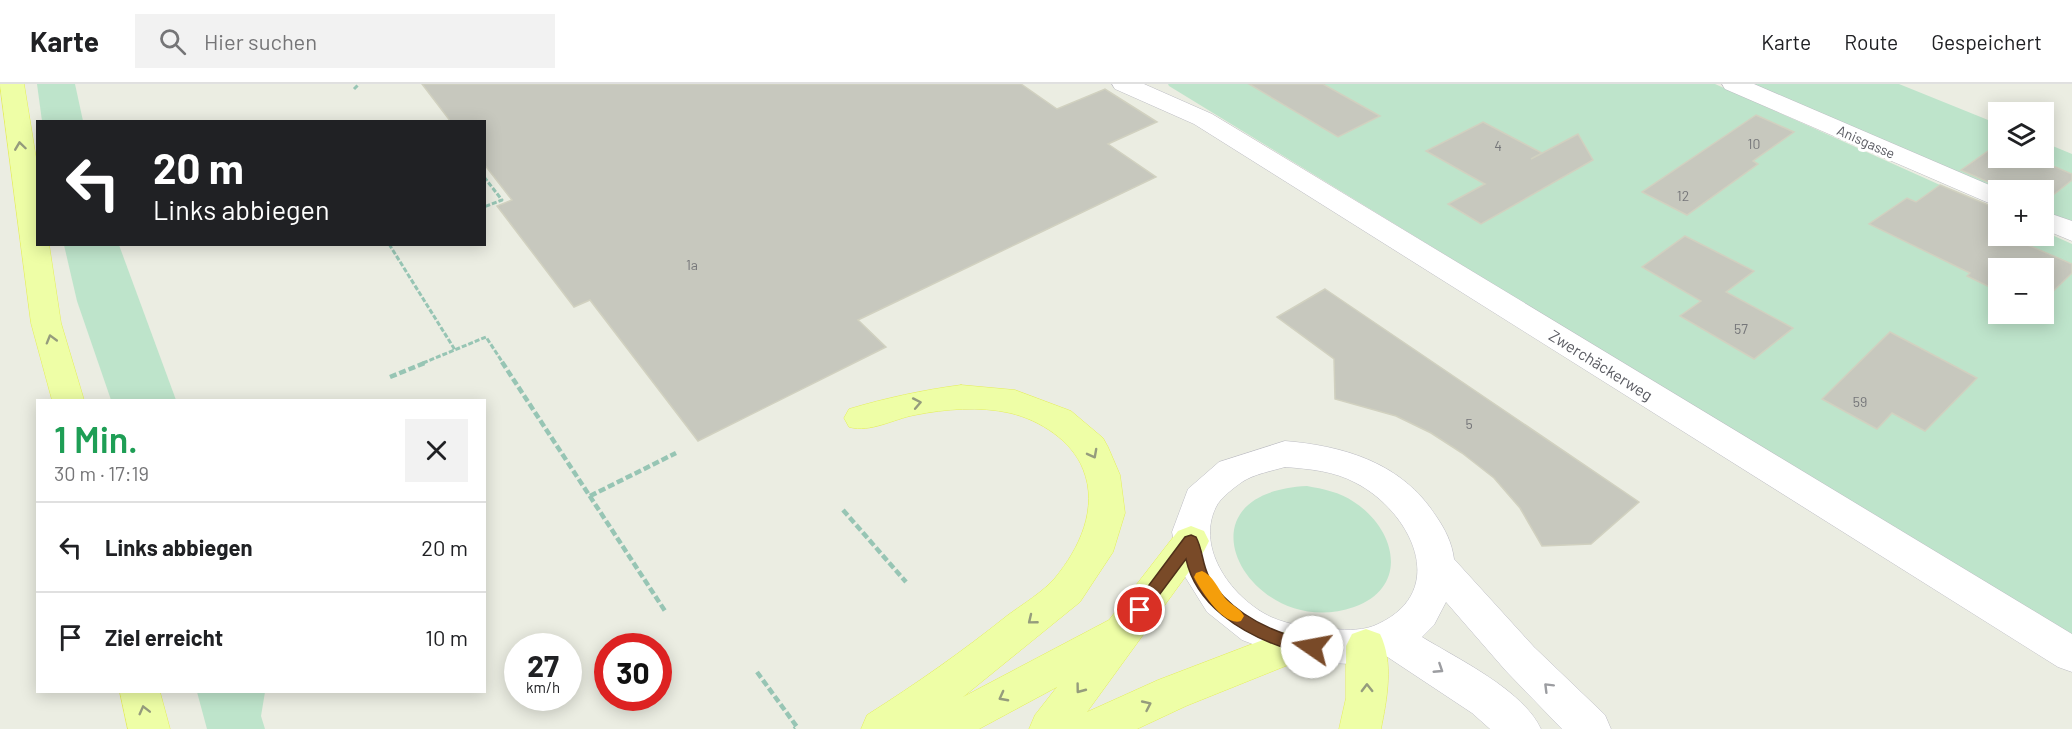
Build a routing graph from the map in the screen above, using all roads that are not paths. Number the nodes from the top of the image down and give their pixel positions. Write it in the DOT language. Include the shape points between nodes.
graph roads {
  1 [pos="12,84"];
  2 [pos="1124,84"];
  3 [pos="1734,84"];
  4 [pos="1988,195"];
  5 [pos="2054,224"];
  6 [pos="2072,232"];
  7 [pos="68,399"];
  8 [pos="861,418"];
  9 [pos="1191,542"];
  10 [pos="1436,565"];
  11 [pos="1127,627"];
  12 [pos="1378,641"];
  13 [pos="1294,645"];
  14 [pos="2072,655"];
  15 [pos="140,693"];
  16 [pos="149,729"];
  17 [pos="882,729"];
  18 [pos="933,729"];
  19 [pos="1050,729"];
  20 [pos="1094,729"];
  21 [pos="1360,729"];
  22 [pos="1520,729"];
  23 [pos="1590,729"];
  7 -- 1 [label="main road, one-way" via="46,323"];
  2 -- 14 [label="street, Zwerchäckerweg" via="1203,119"];
  3 -- 4 [label="street, Anisgasse"];
  5 -- 6 [label="street"];
  8 -- 17 [label="main road, one-way" via="915,403 961,397 1026,406 1059,420 1091,447 1103,475 1107,513 1094,552 1067,591 963,675"];
  9 -- 10 [label="street" via="1193,517 1216,480 1257,459 1285,454 1315,456 1374,475 1398,493 1423,523"];
  9 -- 11 [label="main road"];
  9 -- 13 [label="street" via="1205,584 1221,604 1250,626"];
  10 -- 12 [label="street" via="1432,593 1416,619"];
  23 -- 10 [label="street, one-way" via="1520,659"];
  11 -- 18 [label="main road, one-way" via="982,708"];
  11 -- 19 [label="main road, one-way"];
  12 -- 13 [label="street" via="1331,650"];
  21 -- 12 [label="main road, one-way"];
  12 -- 22 [label="street, one-way" via="1487,700"];
  20 -- 13 [label="main road, one-way"];
  16 -- 15 [label="main road, one-way"];
}
